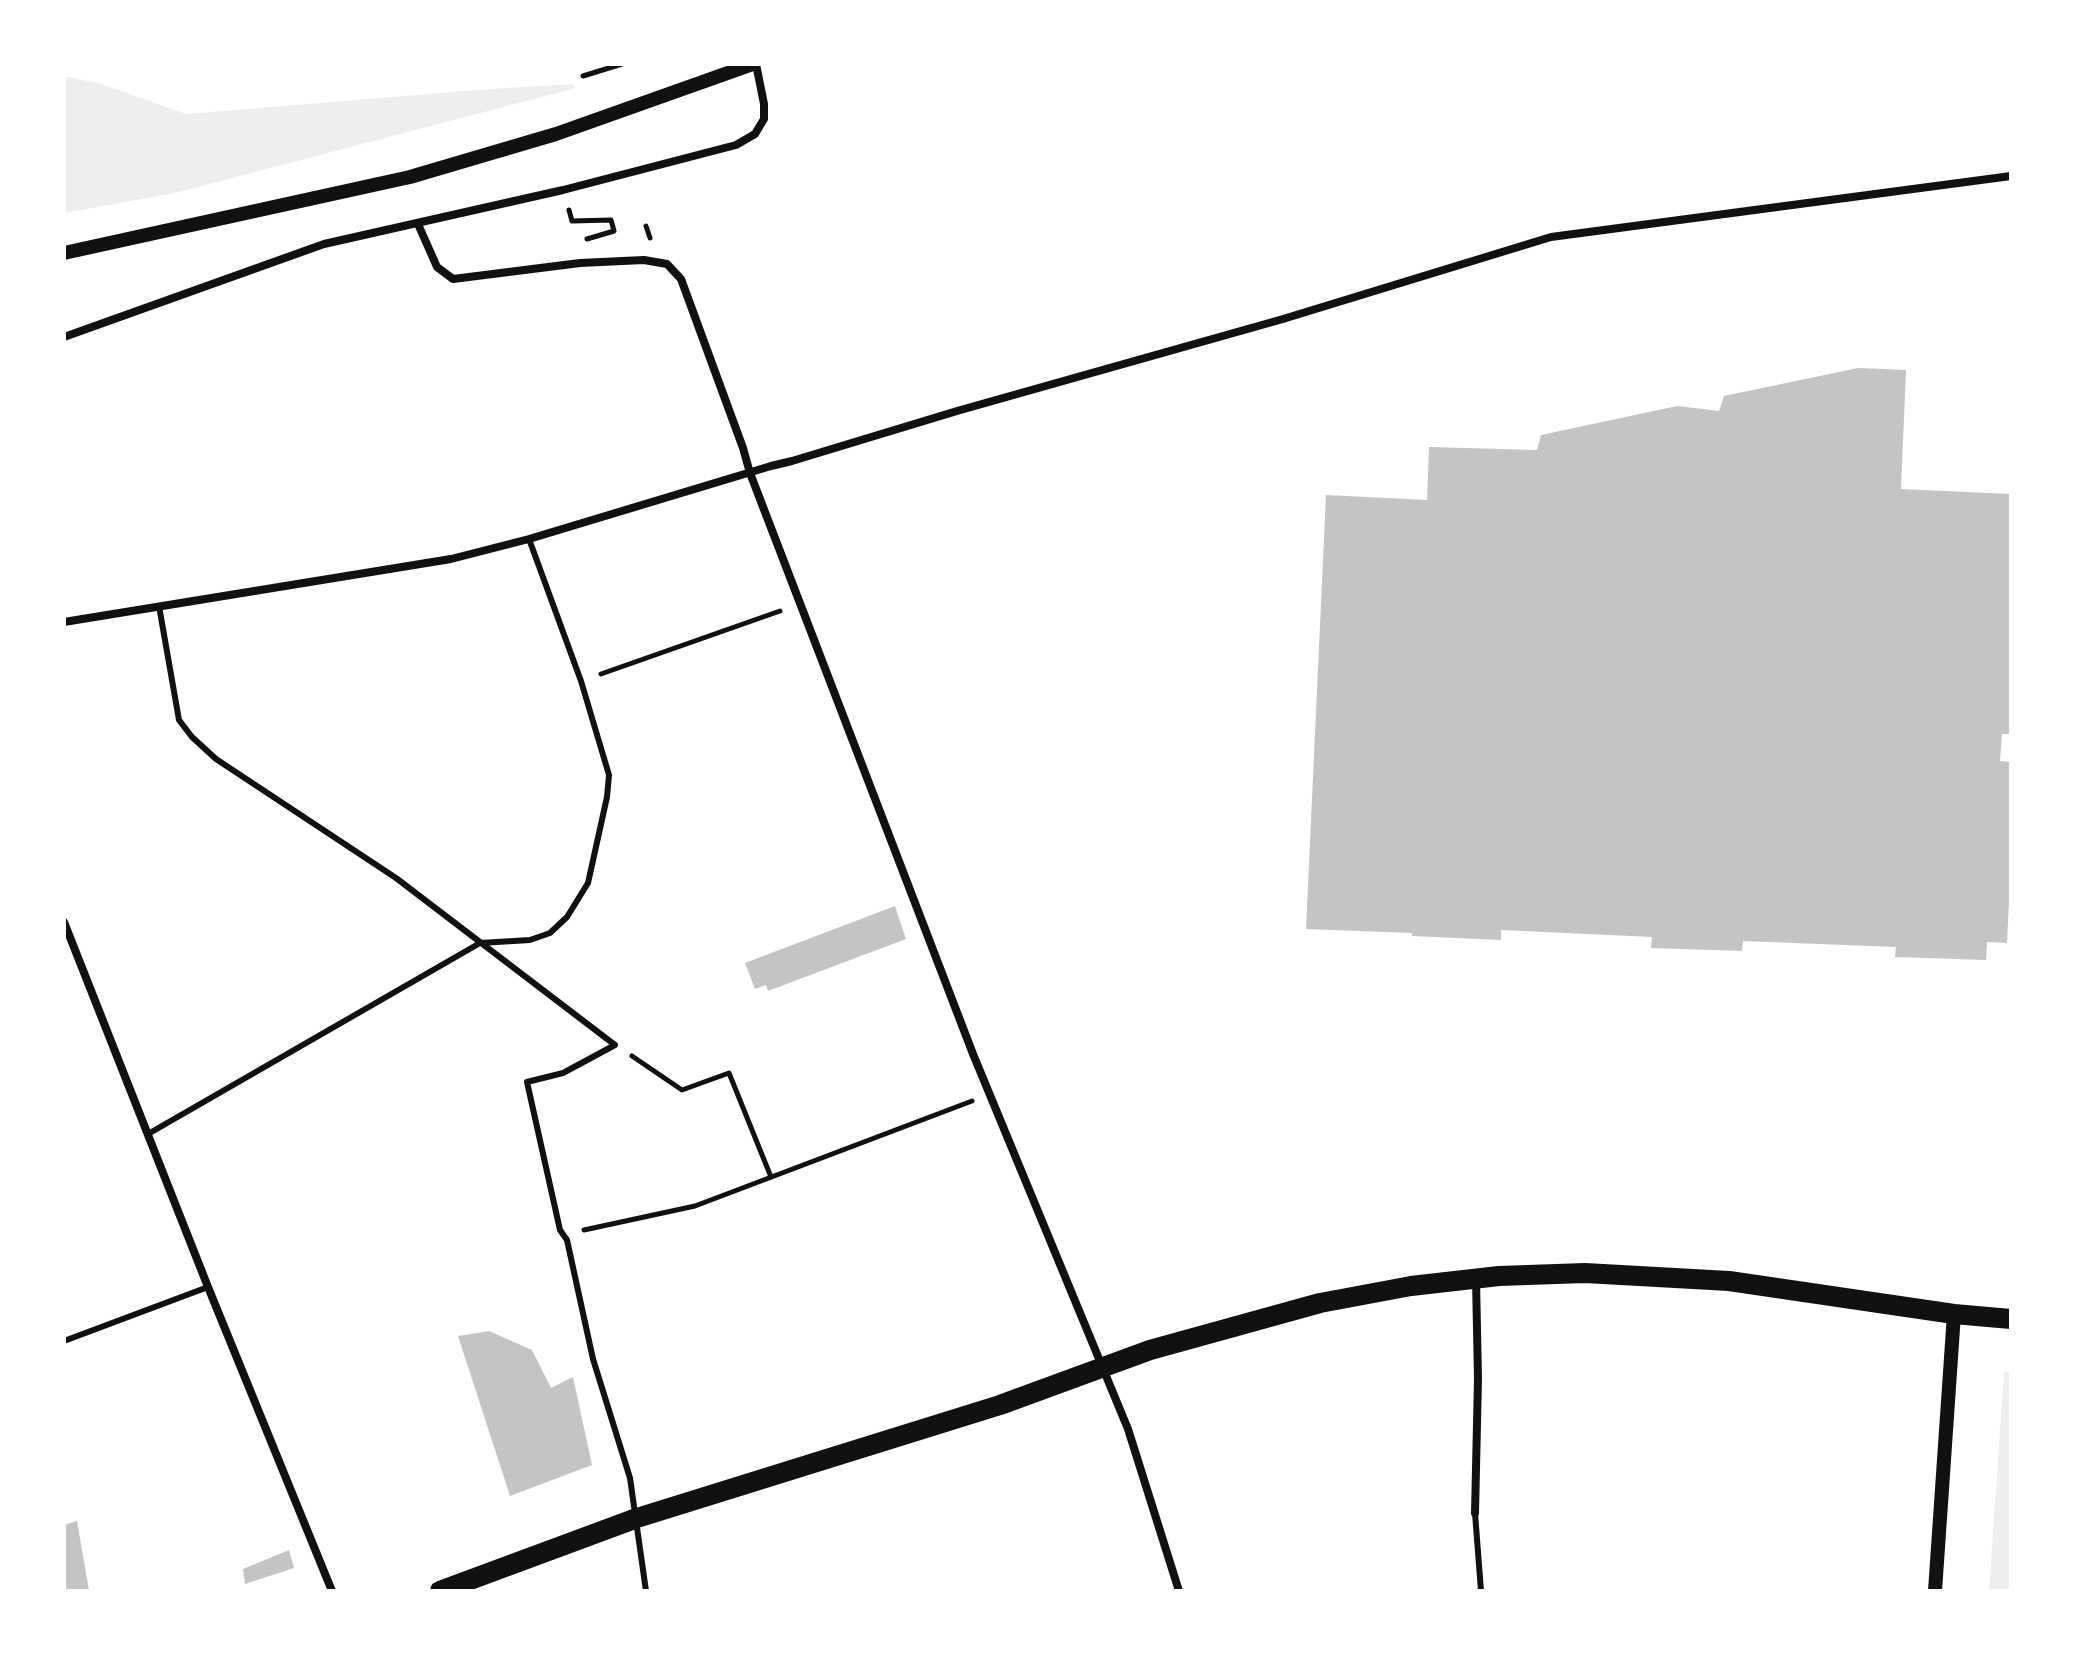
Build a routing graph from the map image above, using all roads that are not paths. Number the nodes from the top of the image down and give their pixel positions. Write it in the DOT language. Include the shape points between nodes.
graph roads {
  1 [pos="754,64"];
  2 [pos="2011,176"];
  3 [pos="418,224"];
  4 [pos="64,253"];
  5 [pos="64,337"];
  6 [pos="750,473"];
  7 [pos="529,539"];
  8 [pos="159,606"];
  9 [pos="64,622"];
  10 [pos="64,922"];
  11 [pos="480,943"];
  12 [pos="148,1134"];
  13 [pos="1476,1279"];
  14 [pos="208,1287"];
  15 [pos="1954,1314"];
  16 [pos="2011,1319"];
  17 [pos="64,1341"];
  18 [pos="1102,1367"];
  19 [pos="1475,1513"];
  20 [pos="637,1518"];
  21 [pos="332,1591"];
  22 [pos="440,1591"];
  23 [pos="646,1591"];
  24 [pos="1179,1591"];
  25 [pos="1481,1591"];
  26 [pos="1935,1591"];
  1 -- 3 [label="street" via="764,119 755,134 736,145"];
  1 -- 4 [label="street" via="556,134 410,177"];
  2 -- 6 [label="street" via="1551,237"];
  3 -- 5 [label="street" via="324,244"];
  3 -- 6 [label="street" via="437,267 453,279 580,263 667,264 681,279"];
  6 -- 7 [label="street"];
  6 -- 18 [label="street" via="989,1095"];
  7 -- 8 [label="street" via="451,559"];
  7 -- 11 [label="lane" via="581,681 609,775 607,797 588,883 567,917 550,933 530,940"];
  8 -- 9 [label="street"];
  8 -- 11 [label="lane" via="179,720 192,737"];
  10 -- 12 [label="street"];
  11 -- 12 [label="lane"];
  11 -- 20 [label="lane" via="615,1045 563,1073 527,1082 560,1230 567,1240"];
  12 -- 14 [label="street"];
  13 -- 15 [label="main road" via="1585,1273 1729,1281"];
  13 -- 18 [label="main road" via="1320,1303"];
  13 -- 19 [label="street"];
  14 -- 17 [label="lane"];
  14 -- 21 [label="street"];
  15 -- 16 [label="main road"];
  15 -- 26 [label="street"];
  18 -- 20 [label="main road" via="1000,1405"];
  18 -- 24 [label="street" via="1128,1429"];
  19 -- 25 [label="lane"];
  20 -- 22 [label="main road"];
  20 -- 23 [label="lane"];
}
